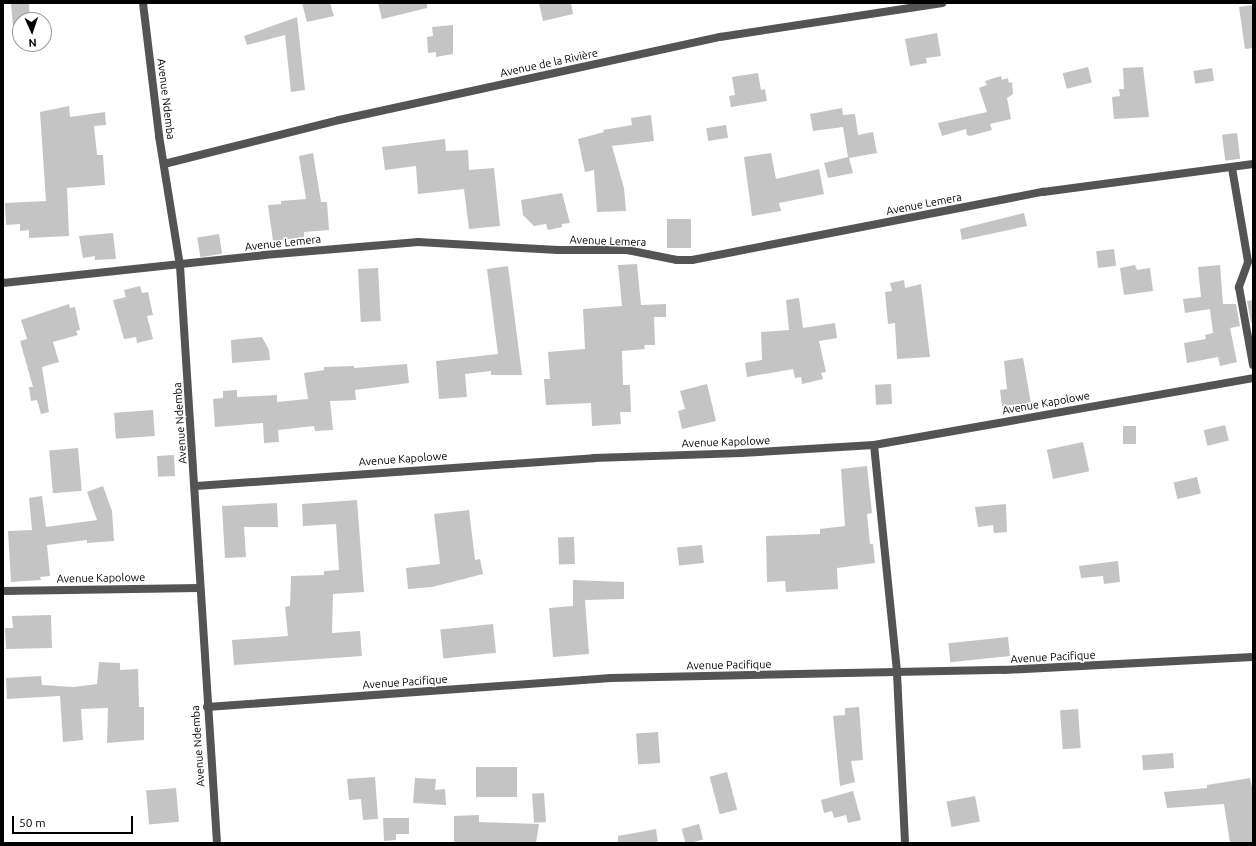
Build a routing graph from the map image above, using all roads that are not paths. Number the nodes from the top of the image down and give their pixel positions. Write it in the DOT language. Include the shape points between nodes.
graph roads {
  1 [pos="143,3"];
  2 [pos="942,3"];
  3 [pos="164,164"];
  4 [pos="1253,164"];
  5 [pos="1232,168"];
  6 [pos="180,266"];
  7 [pos="3,283"];
  8 [pos="1253,365"];
  9 [pos="1253,378"];
  10 [pos="874,445"];
  11 [pos="196,486"];
  12 [pos="199,588"];
  13 [pos="3,591"];
  14 [pos="1253,657"];
  15 [pos="897,673"];
  16 [pos="206,708"];
  17 [pos="216,843"];
  18 [pos="905,843"];
  1 -- 3 [label="street, Avenue Ndemba"];
  2 -- 3 [label="street, Avenue de la Rivière" via="720,36 339,120"];
  3 -- 6 [label="street, Avenue Ndemba"];
  4 -- 5 [label="street, Avenue Lemera"];
  5 -- 6 [label="street, Avenue Lemera" via="1043,192 692,260 677,260 628,250 558,250 418,242 264,255"];
  5 -- 8 [label="street" via="1248,262 1239,288"];
  6 -- 7 [label="street, Avenue Lemera"];
  6 -- 11 [label="street, Avenue Ndemba"];
  9 -- 10 [label="street, Avenue Kapolowe"];
  10 -- 11 [label="street, Avenue Kapolowe" via="594,458"];
  10 -- 15 [label="street"];
  11 -- 12 [label="street, Avenue Ndemba"];
  12 -- 13 [label="street, Avenue Kapolowe"];
  12 -- 16 [label="street, Avenue Ndemba"];
  14 -- 15 [label="street, Avenue Pacifique"];
  15 -- 16 [label="street, Avenue Pacifique" via="611,678"];
  15 -- 18 [label="street"];
  16 -- 17 [label="street, Avenue Ndemba"];
}
